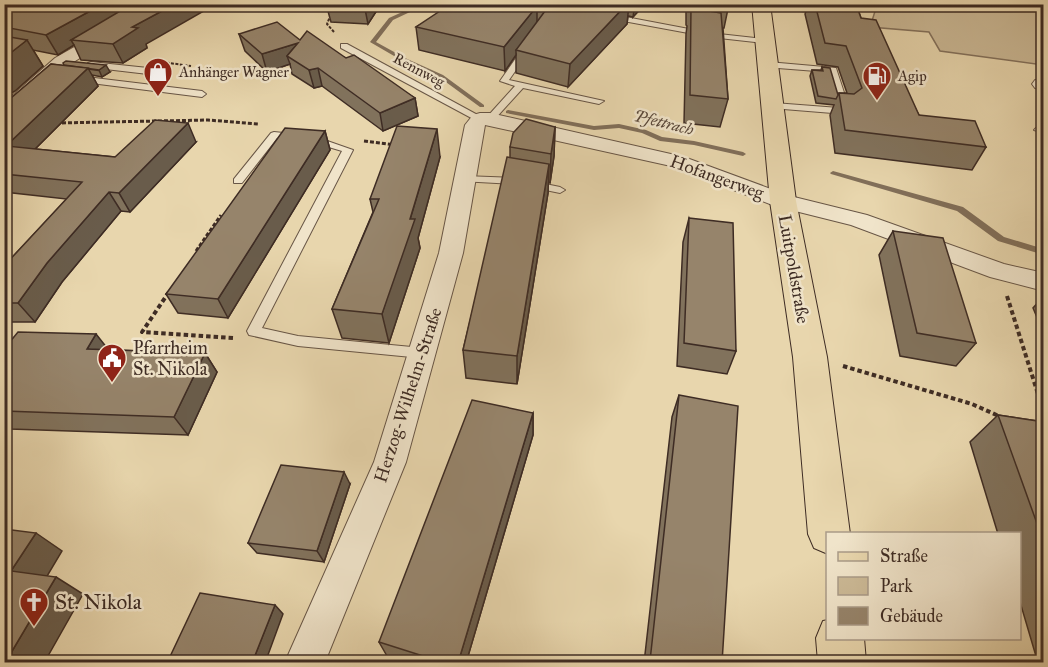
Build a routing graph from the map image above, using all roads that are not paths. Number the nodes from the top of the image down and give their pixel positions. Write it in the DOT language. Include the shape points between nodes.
graph roads {
  1 [pos="161,4"];
  2 [pos="762,5"];
  3 [pos="833,12"];
  4 [pos="604,15"];
  5 [pos="533,40"];
  6 [pos="765,41"];
  7 [pos="344,46"];
  8 [pos="38,58"];
  9 [pos="768,65"];
  10 [pos="55,71"];
  11 [pos="148,71"];
  12 [pos="69,78"];
  13 [pos="521,85"];
  14 [pos="202,94"];
  15 [pos="599,101"];
  16 [pos="774,106"];
  17 [pos="4,113"];
  18 [pos="485,119"];
  19 [pos="464,179"];
  20 [pos="238,181"];
  21 [pos="560,190"];
  22 [pos="783,201"];
  23 [pos="1044,282"];
  24 [pos="422,353"];
  25 [pos="829,532"];
  26 [pos="840,640"];
  27 [pos="305,663"];
  28 [pos="843,663"];
  1 -- 10 [label="street"];
  2 -- 3 [label="lane"];
  2 -- 6 [label="main road, Luitpoldstraße"];
  4 -- 6 [label="lane"];
  5 -- 13 [label="lane" via="504,81"];
  6 -- 9 [label="main road, Luitpoldstraße"];
  7 -- 18 [label="lane, Rennweg"];
  8 -- 10 [label="street"];
  9 -- 16 [label="main road, Luitpoldstraße"];
  9 -- 16 [label="lane" via="833,70 845,111"];
  10 -- 11 [label="lane"];
  10 -- 17 [label="street"];
  12 -- 14 [label="lane"];
  13 -- 15 [label="lane"];
  13 -- 18 [label="lane"];
  16 -- 22 [label="main road, Luitpoldstraße"];
  18 -- 19 [label="street, Herzog-Wilhelm-Straße" via="475,125"];
  18 -- 22 [label="street, Hofangerweg" via="677,161"];
  19 -- 21 [label="lane" via="516,181"];
  19 -- 24 [label="street, Herzog-Wilhelm-Straße" via="451,253"];
  20 -- 24 [label="lane" via="274,135 313,139 348,150 254,331 298,340"];
  22 -- 23 [label="street, Hofangerweg" via="858,220 999,271"];
  22 -- 25 [label="main road, Luitpoldstraße" via="810,357"];
  24 -- 27 [label="street, Herzog-Wilhelm-Straße" via="390,462"];
  26 -- 28 [label="main road"];
}
